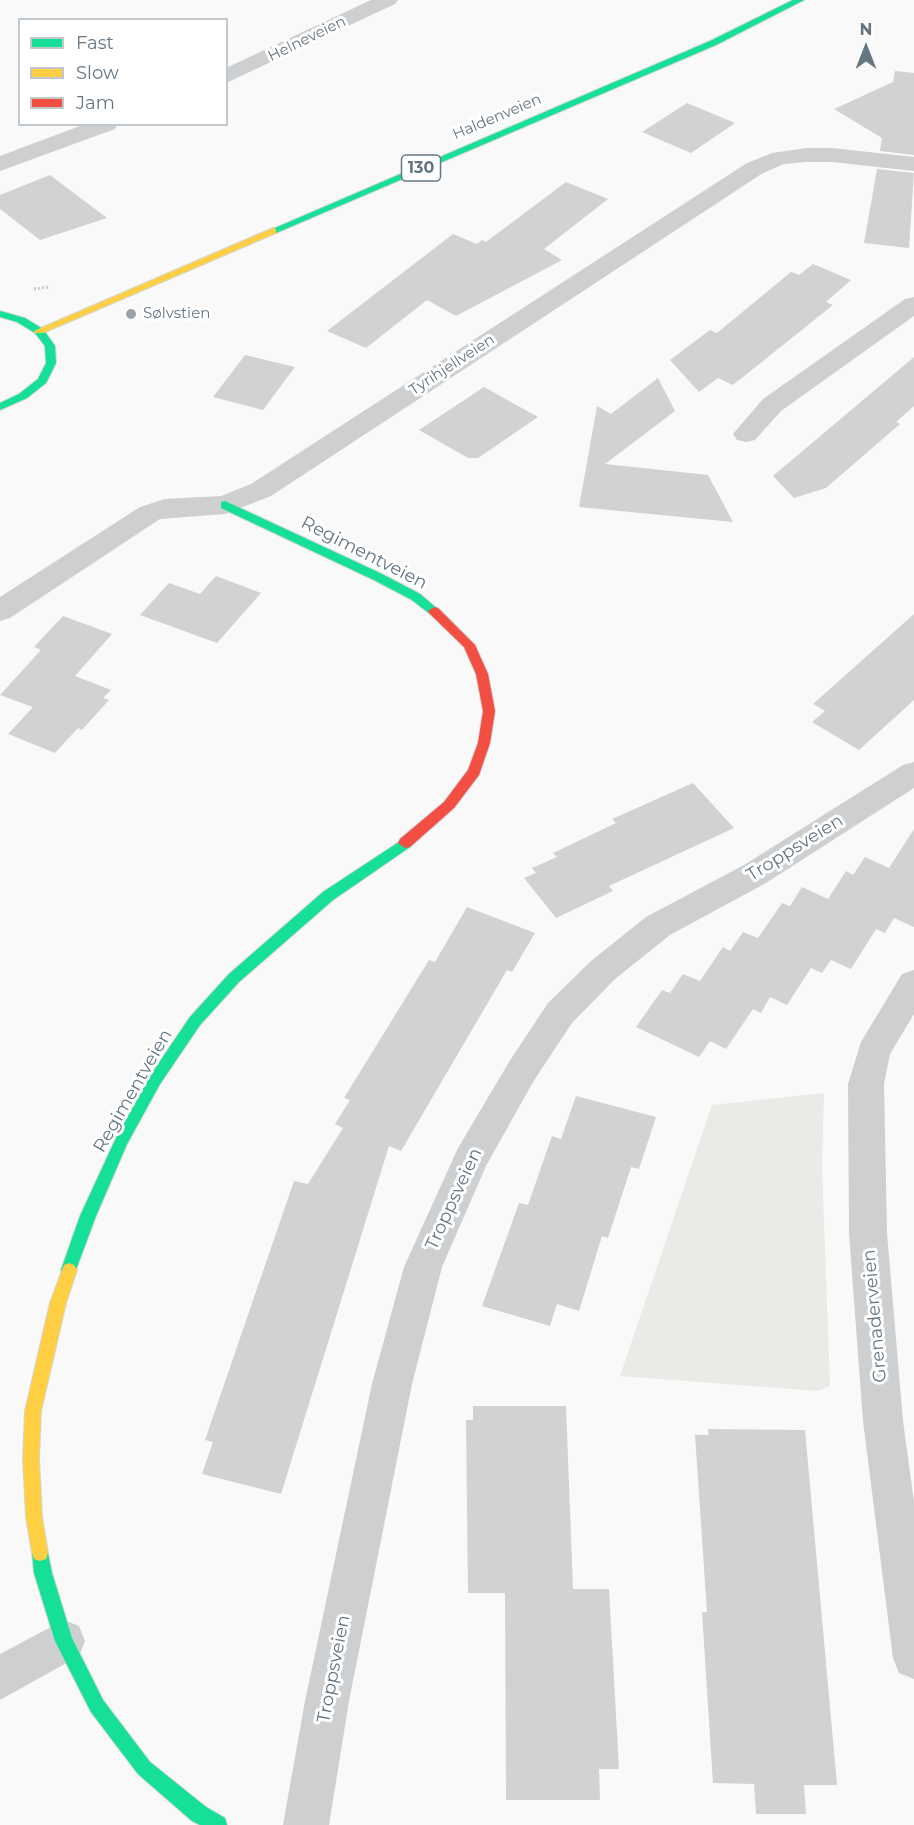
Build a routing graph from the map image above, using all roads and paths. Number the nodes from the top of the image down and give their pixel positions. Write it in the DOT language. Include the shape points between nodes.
graph roads {
  1 [pos="388,0"];
  2 [pos="800,0"];
  3 [pos="228,76"];
  4 [pos="102,126"];
  5 [pos="909,160"];
  6 [pos="0,164"];
  7 [pos="914,304"];
  8 [pos="0,315"];
  9 [pos="39,331"];
  10 [pos="0,407"];
  11 [pos="746,434"];
  12 [pos="225,505"];
  13 [pos="0,611"];
  14 [pos="914,773"];
  15 [pos="914,984"];
  16 [pos="64,1641"];
  17 [pos="914,1658"];
  18 [pos="0,1678"];
  19 [pos="218,1825"];
  20 [pos="306,1825"];
  1 -- 3 [label="street, Helneveien"];
  2 -- 9 [label="street, Haldenveien / 130" via="702,47"];
  4 -- 6 [label="street"];
  5 -- 12 [label="street, Tyrihjellveien" via="806,155 755,168 261,490"];
  7 -- 11 [label="street" via="772,405"];
  8 -- 9 [label="street" via="21,320"];
  9 -- 10 [label="street" via="50,346 51,363 42,381"];
  12 -- 13 [label="street, Tyrihjellveien" via="165,508 150,513"];
  12 -- 16 [label="street, Regimentveien" via="378,577 416,597 445,619 469,645 482,674 489,711 484,744 474,772 449,805 418,834 328,896 234,978 195,1021 120,1142 88,1216 58,1302 33,1411 34,1517 44,1573"];
  14 -- 20 [label="street, Troppsveien" via="754,874 658,926 603,970 560,1013 521,1072 471,1159 423,1267 392,1384 327,1701"];
  15 -- 17 [label="street, Grenaderveien" via="873,1052 866,1084 868,1233 882,1409"];
  16 -- 18 [label="street"];
  16 -- 19 [label="street, Regimentveien" via="97,1706 144,1768"];
}
